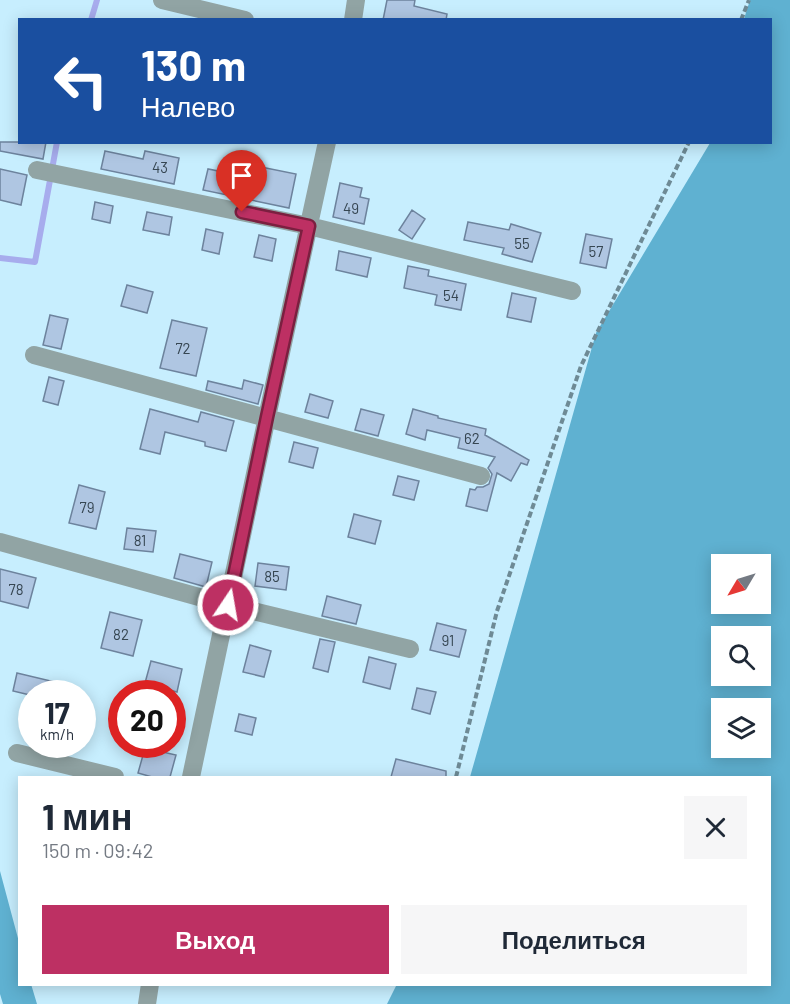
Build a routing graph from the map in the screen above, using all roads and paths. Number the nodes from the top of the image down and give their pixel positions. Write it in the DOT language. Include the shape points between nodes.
graph roads {
  1 [pos="162,0"];
  2 [pos="356,0"];
  3 [pos="749,0"];
  4 [pos="237,18"];
  5 [pos="353,18"];
  6 [pos="742,18"];
  7 [pos="327,144"];
  8 [pos="688,144"];
  9 [pos="37,170"];
  10 [pos="309,226"];
  11 [pos="572,291"];
  12 [pos="34,355"];
  13 [pos="267,417"];
  14 [pos="481,476"];
  15 [pos="0,542"];
  16 [pos="228,605"];
  17 [pos="410,649"];
  18 [pos="17,753"];
  19 [pos="111,776"];
  20 [pos="191,776"];
  21 [pos="456,776"];
  22 [pos="150,986"];
  23 [pos="147,1004"];
  1 -- 4 [label="lane"];
  2 -- 5 [label="lane"];
  3 -- 6 [label="path"];
  7 -- 10 [label="lane"];
  8 -- 21 [label="path" via="581,366 497,611"];
  9 -- 10 [label="lane"];
  10 -- 11 [label="lane"];
  10 -- 13 [label="lane"];
  12 -- 13 [label="lane"];
  13 -- 14 [label="lane"];
  13 -- 16 [label="lane"];
  15 -- 16 [label="lane"];
  16 -- 17 [label="lane"];
  16 -- 20 [label="lane"];
  18 -- 19 [label="lane"];
  22 -- 23 [label="lane"];
}
